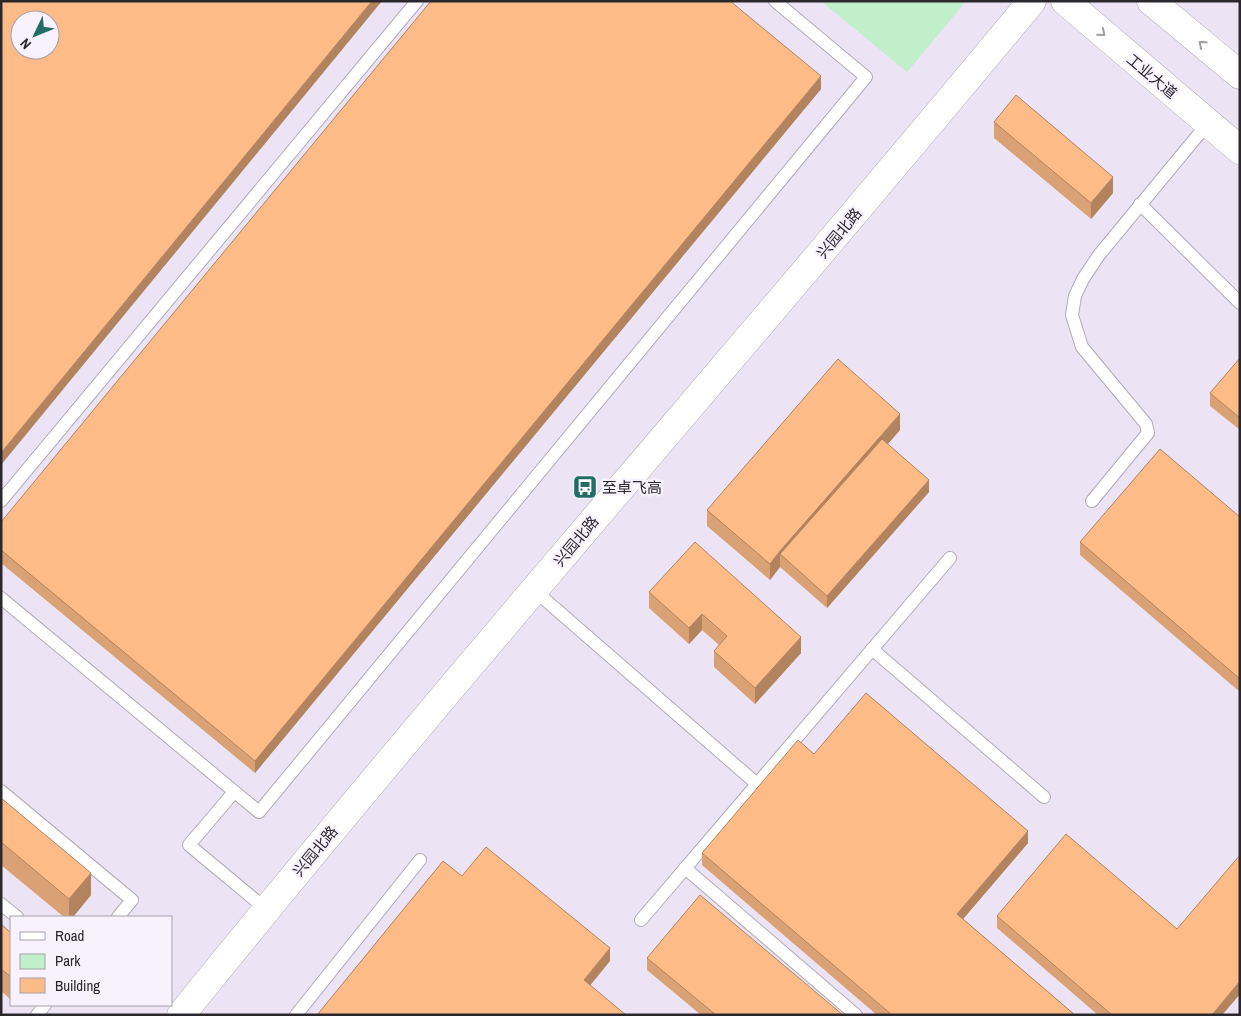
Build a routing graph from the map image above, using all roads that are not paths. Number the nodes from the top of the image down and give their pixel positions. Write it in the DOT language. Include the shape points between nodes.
graph roads {
  1 [pos="417,1"];
  2 [pos="775,1"];
  3 [pos="1032,1"];
  4 [pos="1065,1"];
  5 [pos="1151,1"];
  6 [pos="1240,75"];
  7 [pos="1208,123"];
  8 [pos="1240,150"];
  9 [pos="1140,204"];
  10 [pos="1240,303"];
  11 [pos="1,501"];
  12 [pos="1092,501"];
  13 [pos="950,558"];
  14 [pos="534,590"];
  15 [pos="1,598"];
  16 [pos="872,649"];
  17 [pos="757,784"];
  18 [pos="1,791"];
  19 [pos="234,792"];
  20 [pos="1044,797"];
  21 [pos="420,860"];
  22 [pos="685,868"];
  23 [pos="1,904"];
  24 [pos="266,909"];
  25 [pos="16,916"];
  26 [pos="119,916"];
  27 [pos="641,920"];
  28 [pos="182,1015"];
  29 [pos="296,1015"];
  30 [pos="856,1015"];
  1 -- 11 [label="lane"];
  2 -- 19 [label="lane" via="866,77 259,812"];
  3 -- 14 [label="main road, 兴园北路"];
  4 -- 7 [label="main road, 工业大道, one-way"];
  6 -- 5 [label="main road, one-way"];
  7 -- 8 [label="main road, 工业大道"];
  7 -- 9 [label="lane"];
  9 -- 10 [label="lane"];
  9 -- 12 [label="lane" via="1099,255 1075,296 1072,315 1082,347 1146,424 1148,433"];
  13 -- 16 [label="lane"];
  14 -- 17 [label="lane"];
  14 -- 24 [label="main road, 兴园北路"];
  15 -- 19 [label="lane"];
  16 -- 17 [label="lane"];
  16 -- 20 [label="lane"];
  17 -- 22 [label="lane"];
  18 -- 26 [label="lane" via="132,900"];
  19 -- 24 [label="lane" via="189,846"];
  21 -- 29 [label="lane"];
  22 -- 27 [label="lane"];
  22 -- 30 [label="lane"];
  23 -- 25 [label="lane"];
  24 -- 28 [label="main road, 兴园北路"];
}
